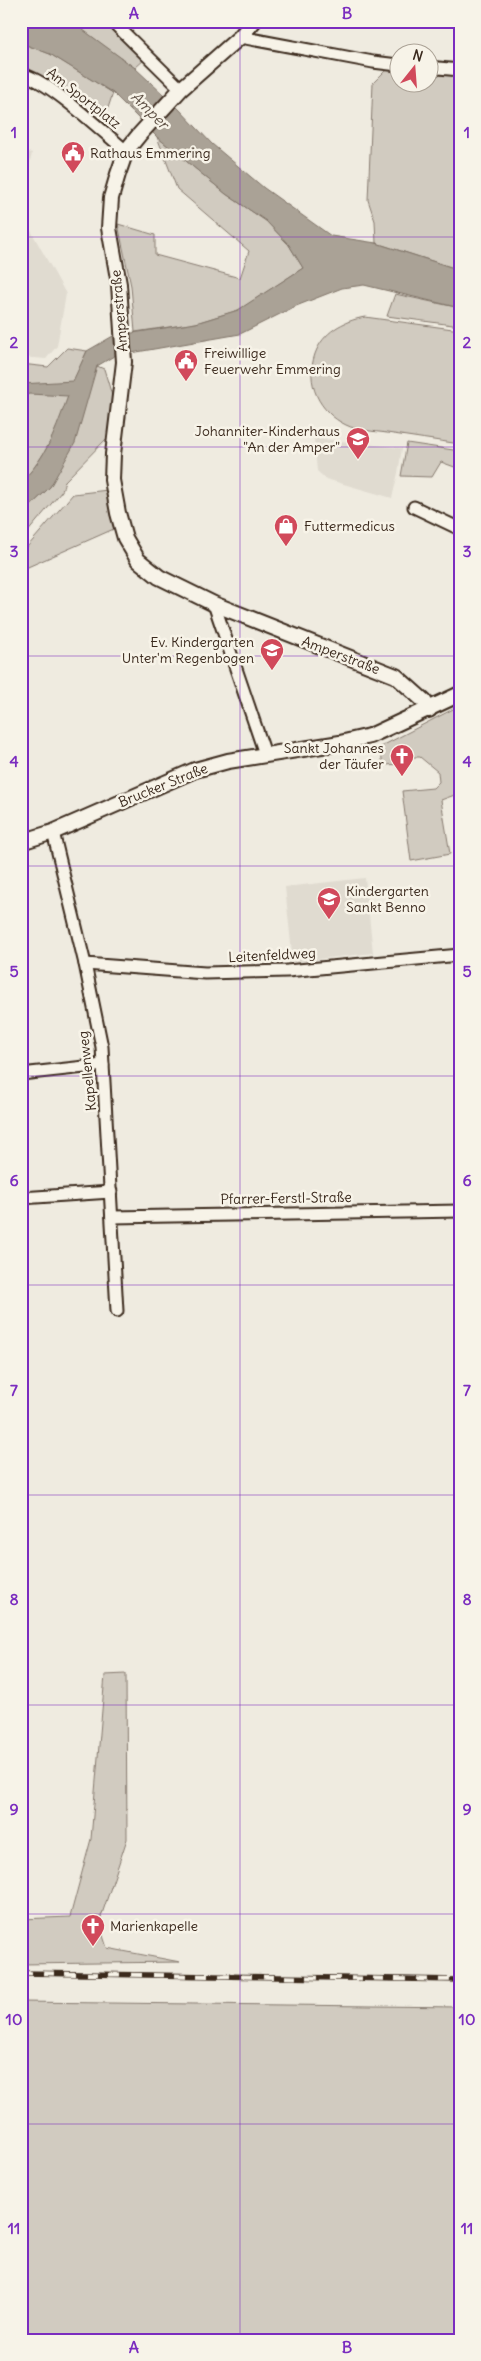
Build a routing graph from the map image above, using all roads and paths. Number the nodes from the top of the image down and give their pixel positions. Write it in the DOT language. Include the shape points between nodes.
graph roads {
  1 [pos="112,21"];
  2 [pos="254,21"];
  3 [pos="240,37"];
  4 [pos="388,63"];
  5 [pos="438,68"];
  6 [pos="460,70"];
  7 [pos="21,74"];
  8 [pos="181,89"];
  9 [pos="126,151"];
  10 [pos="414,507"];
  11 [pos="460,528"];
  12 [pos="214,604"];
  13 [pos="460,694"];
  14 [pos="429,710"];
  15 [pos="265,754"];
  16 [pos="53,832"];
  17 [pos="21,842"];
  18 [pos="460,956"];
  19 [pos="85,964"];
  20 [pos="103,1065"];
  21 [pos="21,1074"];
  22 [pos="111,1192"];
  23 [pos="21,1198"];
  24 [pos="460,1211"];
  25 [pos="112,1217"];
  26 [pos="117,1311"];
  1 -- 8 [label="street"];
  2 -- 3 [label="street, Amperstraße"];
  3 -- 4 [label="street"];
  3 -- 8 [label="street, Amperstraße"];
  5 -- 6 [label="street"];
  7 -- 9 [label="street, Am Sportplatz" via="32,76 56,93"];
  8 -- 9 [label="street, Amperstraße"];
  9 -- 12 [label="street, Amperstraße" via="111,198 109,228 119,284 124,362 112,454 112,480 118,513 125,538 138,560 159,577"];
  10 -- 11 [label="street"];
  12 -- 14 [label="street, Amperstraße" via="396,676 424,701"];
  12 -- 15 [label="street"];
  13 -- 14 [label="street, Brucker Straße"];
  14 -- 15 [label="street, Brucker Straße" via="381,732 340,743"];
  15 -- 16 [label="street, Brucker Straße" via="185,773"];
  16 -- 17 [label="street, Brucker Straße"];
  16 -- 19 [label="street, Kapellenweg"];
  18 -- 19 [label="street, Leitenfeldweg" via="287,971 223,973"];
  19 -- 20 [label="street, Kapellenweg"];
  20 -- 21 [label="street"];
  20 -- 22 [label="street, Kapellenweg"];
  22 -- 23 [label="street"];
  22 -- 25 [label="street, Kapellenweg"];
  24 -- 25 [label="street, Pfarrer-Ferstl-Straße"];
  25 -- 26 [label="street, Kapellenweg"];
}
